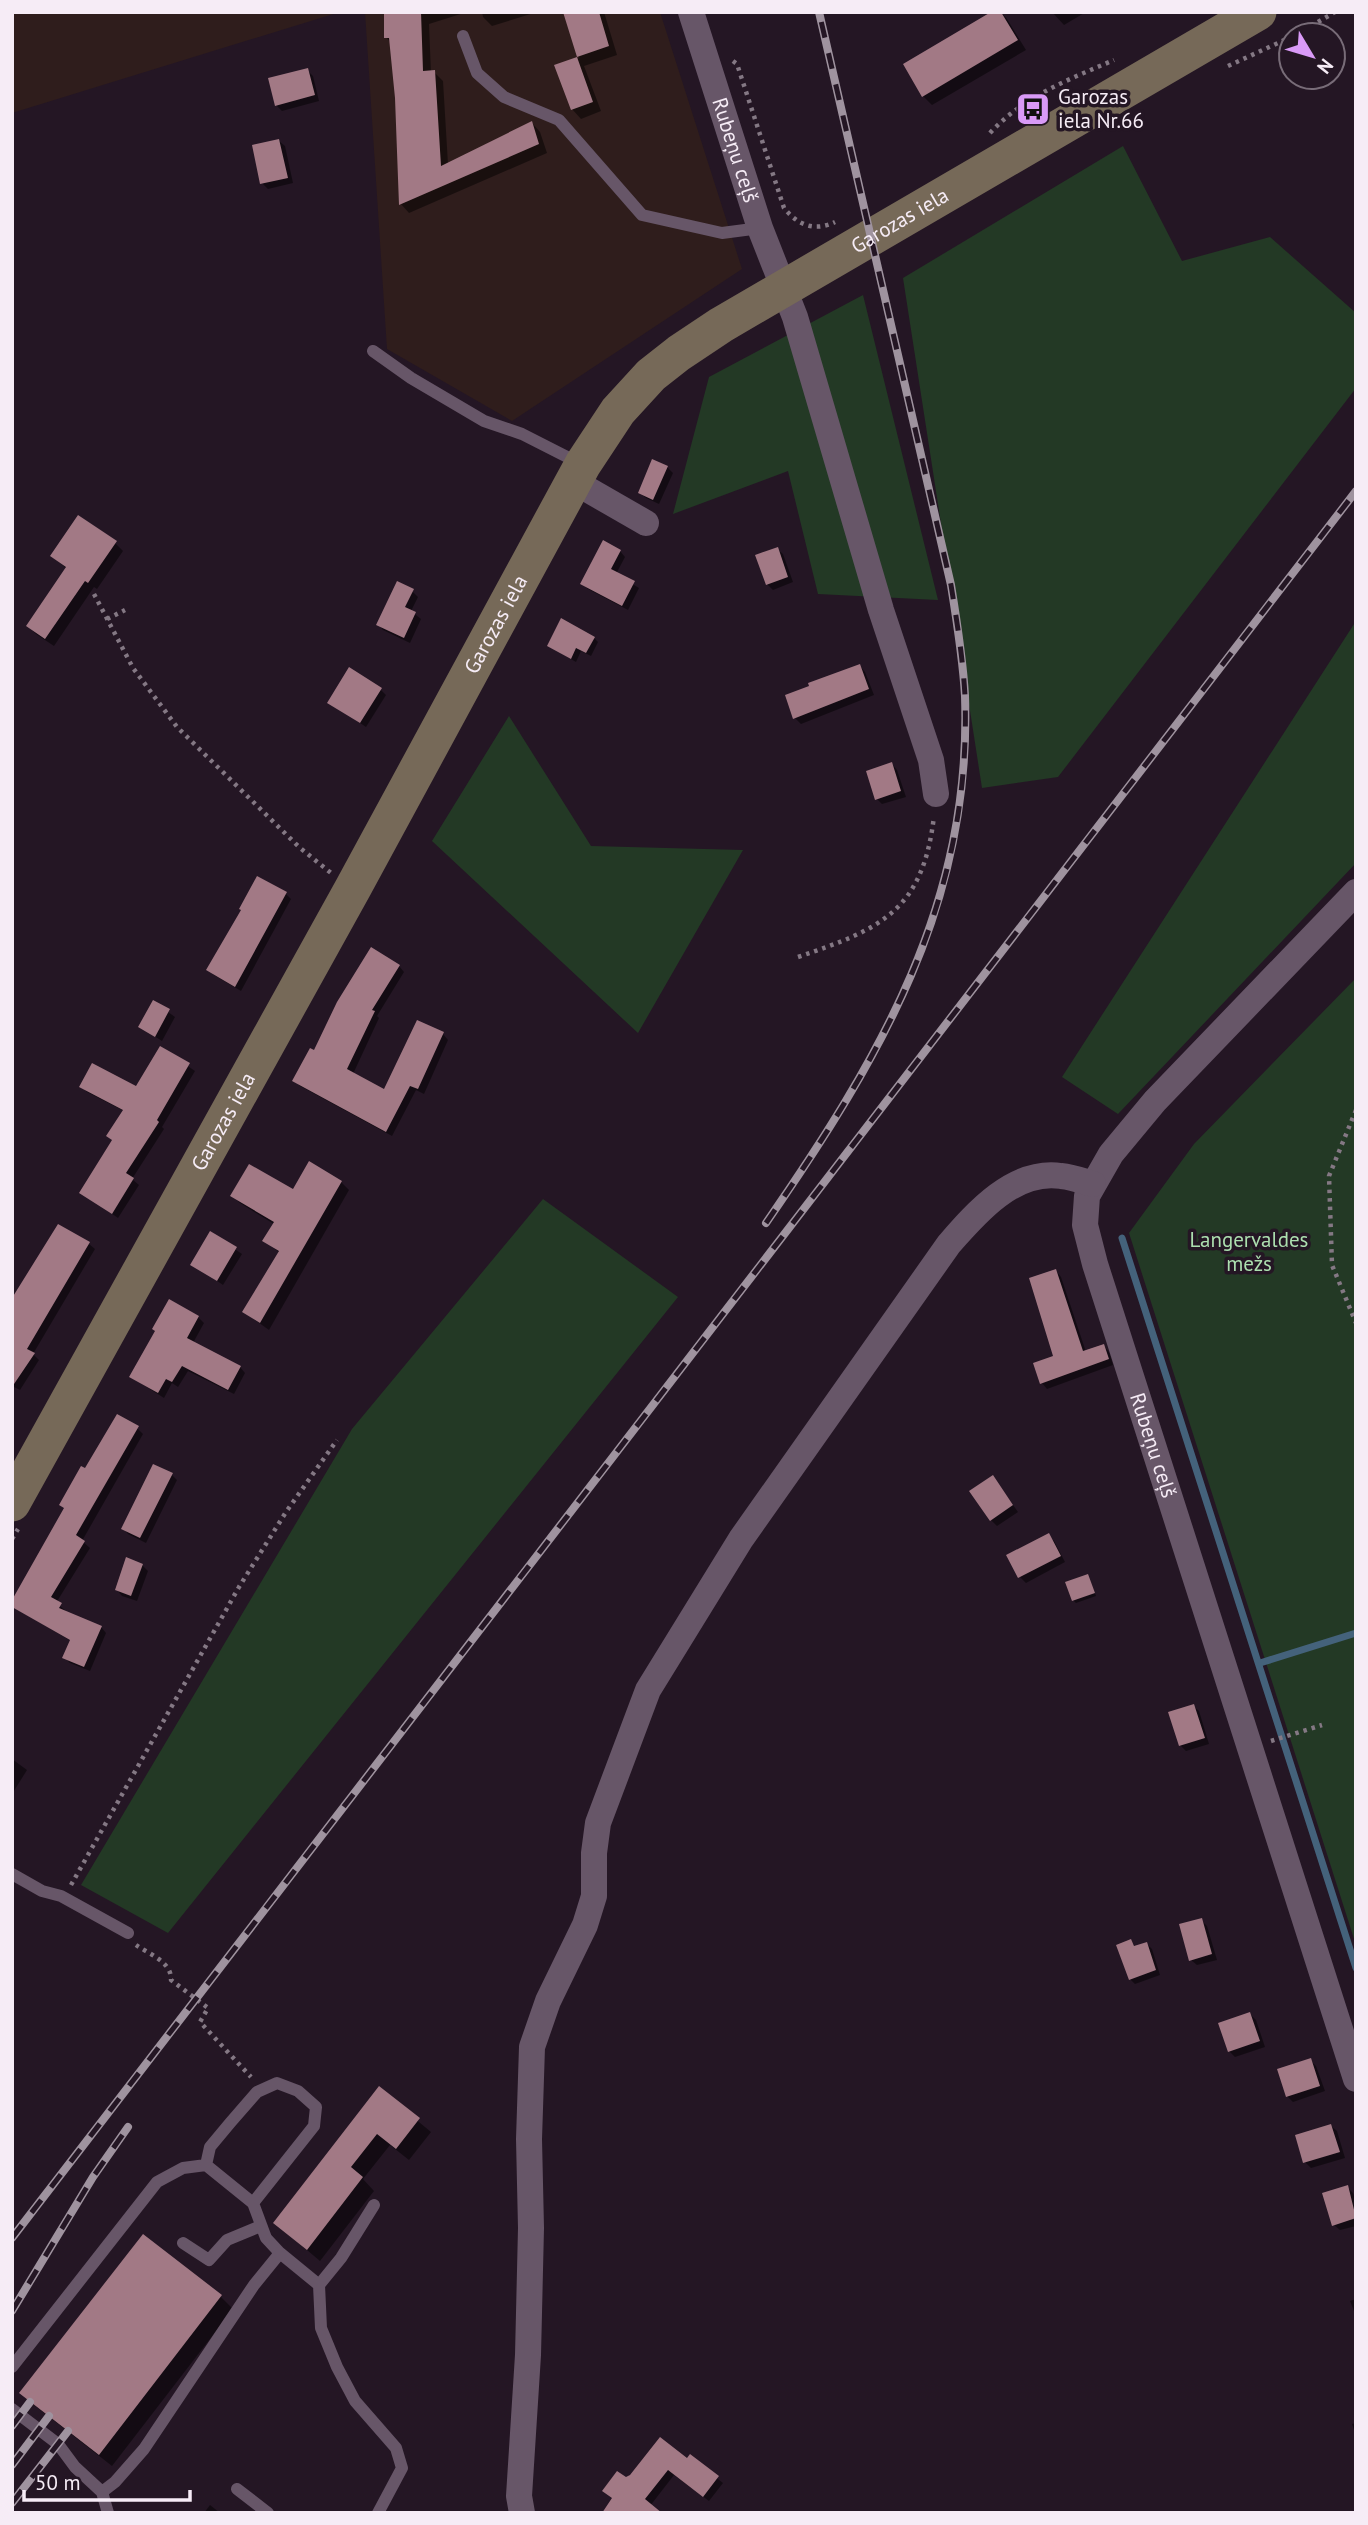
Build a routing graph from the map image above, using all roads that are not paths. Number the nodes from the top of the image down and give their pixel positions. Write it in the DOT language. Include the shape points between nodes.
graph roads {
  1 [pos="691,12"];
  2 [pos="1258,12"];
  3 [pos="463,36"];
  4 [pos="760,228"];
  5 [pos="785,288"];
  6 [pos="373,351"];
  7 [pos="578,473"];
  8 [pos="646,523"];
  9 [pos="936,794"];
  10 [pos="1356,892"];
  11 [pos="1093,1184"];
  12 [pos="16,1515"];
  13 [pos="12,1874"];
  14 [pos="128,1933"];
  15 [pos="1356,2079"];
  16 [pos="206,2165"];
  17 [pos="253,2203"];
  18 [pos="374,2205"];
  19 [pos="261,2226"];
  20 [pos="183,2243"];
  21 [pos="280,2253"];
  22 [pos="319,2285"];
  23 [pos="12,2367"];
  24 [pos="12,2409"];
  25 [pos="237,2489"];
  26 [pos="102,2492"];
  27 [pos="108,2513"];
  28 [pos="268,2513"];
  29 [pos="378,2513"];
  30 [pos="522,2513"];
  1 -- 4 [label="street, Rubeņu ceļš"];
  2 -- 5 [label="main road, Garozas iela"];
  3 -- 4 [label="lane" via="477,73 504,97 559,120 642,215 722,233"];
  4 -- 5 [label="street, Rubeņu ceļš"];
  5 -- 7 [label="main road, Garozas iela" via="651,375 618,411"];
  5 -- 9 [label="street, Rubeņu ceļš" via="883,617 931,760"];
  6 -- 7 [label="lane" via="484,421 522,434"];
  7 -- 8 [label="street"];
  7 -- 12 [label="main road, Garozas iela"];
  10 -- 11 [label="street, Rubeņu ceļš" via="1155,1101 1111,1154"];
  11 -- 15 [label="street, Rubeņu ceļš" via="1087,1196 1085,1225 1095,1264"];
  11 -- 30 [label="street" via="1059,1175 1035,1178 1009,1188 976,1212 741,1538 648,1690 598,1824 594,1896 585,1925 548,2001 532,2047"];
  13 -- 14 [label="lane"];
  16 -- 17 [label="lane"];
  16 -- 17 [label="lane" via="210,2147 257,2092 277,2083 298,2091 316,2107 314,2126"];
  16 -- 23 [label="lane" via="183,2168 157,2182"];
  17 -- 19 [label="lane"];
  18 -- 22 [label="lane"];
  19 -- 20 [label="lane" via="227,2240 209,2260"];
  19 -- 21 [label="lane"];
  21 -- 22 [label="lane"];
  21 -- 26 [label="lane" via="144,2449"];
  22 -- 29 [label="lane" via="321,2328 337,2367 355,2401 396,2448 402,2468"];
  24 -- 26 [label="lane" via="58,2444"];
  25 -- 28 [label="lane"];
  26 -- 27 [label="lane"];
}
